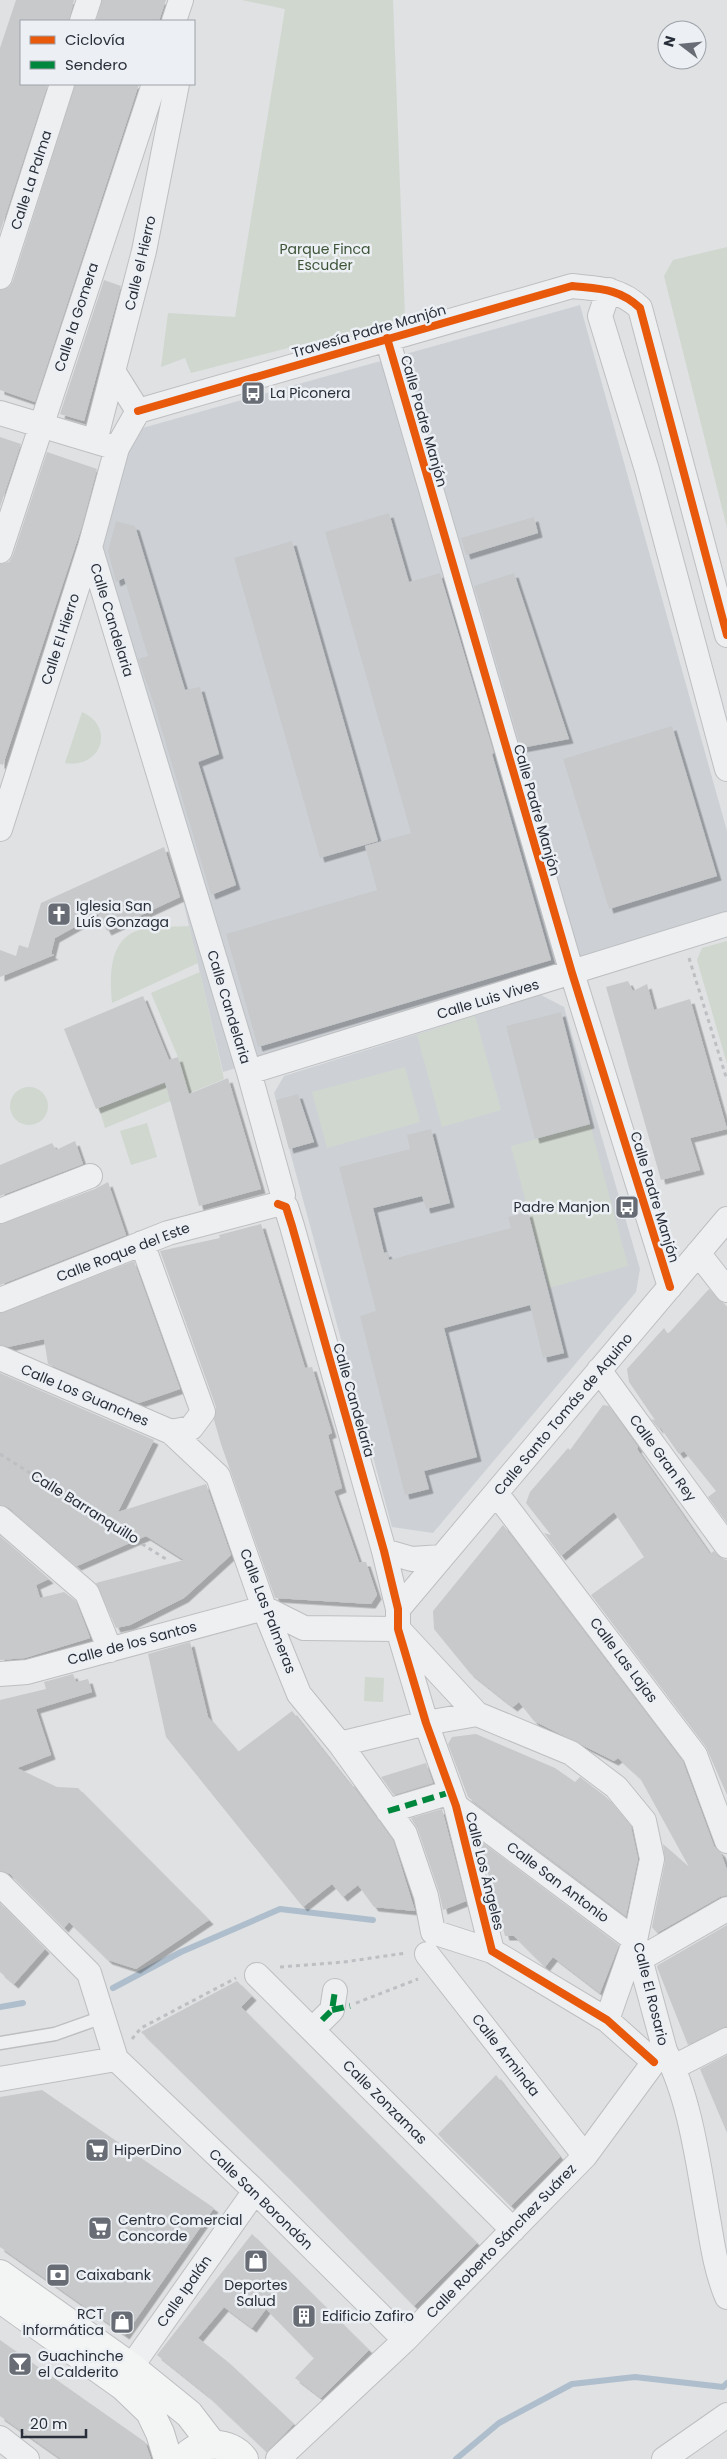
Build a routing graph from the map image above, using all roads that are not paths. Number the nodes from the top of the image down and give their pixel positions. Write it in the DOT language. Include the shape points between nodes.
graph roads {
  1 [pos="88,0"];
  2 [pos="181,0"];
  3 [pos="82,20"];
  4 [pos="174,20"];
  5 [pos="182,20"];
  6 [pos="62,85"];
  7 [pos="154,85"];
  8 [pos="177,85"];
  9 [pos="134,144"];
  10 [pos="162,162"];
  11 [pos="0,276"];
  12 [pos="609,290"];
  13 [pos="387,338"];
  14 [pos="113,371"];
  15 [pos="138,411"];
  16 [pos="0,413"];
  17 [pos="42,425"];
  18 [pos="106,445"];
  19 [pos="90,547"];
  20 [pos="0,551"];
  21 [pos="727,635"];
  22 [pos="727,769"];
  23 [pos="0,829"];
  24 [pos="727,924"];
  25 [pos="572,973"];
  26 [pos="249,1072"];
  27 [pos="90,1176"];
  28 [pos="278,1204"];
  29 [pos="0,1211"];
  30 [pos="727,1219"];
  31 [pos="142,1243"];
  32 [pos="698,1253"];
  33 [pos="670,1287"];
  34 [pos="727,1290"];
  35 [pos="0,1300"];
  36 [pos="0,1358"];
  37 [pos="599,1370"];
  38 [pos="171,1432"];
  39 [pos="496,1493"];
  40 [pos="0,1518"];
  41 [pos="727,1546"];
  42 [pos="384,1552"];
  43 [pos="442,1557"];
  44 [pos="264,1608"];
  45 [pos="398,1619"];
  46 [pos="110,1650"];
  47 [pos="0,1674"];
  48 [pos="477,1714"];
  49 [pos="426,1723"];
  50 [pos="340,1744"];
  51 [pos="453,1799"];
  52 [pos="388,1811"];
  53 [pos="727,1841"];
  54 [pos="0,1884"];
  55 [pos="727,1909"];
  56 [pos="637,1950"];
  57 [pos="492,1951"];
  58 [pos="433,1961"];
  59 [pos="257,1975"];
  60 [pos="103,2017"];
  61 [pos="607,2020"];
  62 [pos="727,2040"];
  63 [pos="0,2043"];
  64 [pos="116,2059"];
  65 [pos="665,2060"];
  66 [pos="0,2079"];
  67 [pos="585,2156"];
  68 [pos="255,2191"];
  69 [pos="513,2230"];
  70 [pos="0,2274"];
  71 [pos="727,2297"];
  72 [pos="0,2298"];
  73 [pos="405,2340"];
  74 [pos="131,2367"];
  75 [pos="727,2415"];
  76 [pos="0,2438"];
  77 [pos="212,2444"];
  78 [pos="27,2459"];
  79 [pos="168,2459"];
  80 [pos="184,2459"];
  81 [pos="244,2459"];
  82 [pos="278,2459"];
  83 [pos="664,2459"];
  1 -- 3 [label="street"];
  2 -- 4 [label="street"];
  2 -- 5 [label="street"];
  6 -- 11 [label="street, Calle La Palma"];
  7 -- 9 [label="street, Calle la Gomera"];
  8 -- 10 [label="street, Calle el Hierro"];
  9 -- 10 [label="street" via="155,149"];
  9 -- 17 [label="street, Calle la Gomera"];
  10 -- 14 [label="street, Calle el Hierro" via="144,252"];
  12 -- 13 [label="street, Travesía Padre Manjón" via="572,286"];
  12 -- 21 [label="street, Travesía Padre Manjón" via="628,297 640,308"];
  12 -- 22 [label="street" via="600,316 646,470"];
  13 -- 15 [label="street, Travesía Padre Manjón"];
  13 -- 25 [label="street, Calle Padre Manjón"];
  14 -- 15 [label="street"];
  14 -- 18 [label="street, Calle el Hierro"];
  15 -- 18 [label="street"];
  16 -- 17 [label="street"];
  17 -- 18 [label="street"];
  17 -- 20 [label="street, Calle la Gomera"];
  18 -- 19 [label="street, Calle El Hierro"];
  19 -- 23 [label="street, Calle El Hierro"];
  19 -- 26 [label="street, Calle Candelaria"];
  24 -- 25 [label="street, Calle Luis Vives"];
  25 -- 26 [label="street, Calle Luis Vives"];
  25 -- 33 [label="street, Calle Padre Manjón"];
  26 -- 28 [label="street, Calle Candelaria" via="284,1196"];
  27 -- 29 [label="street"];
  28 -- 31 [label="street, Calle Roque del Este" via="189,1226"];
  28 -- 42 [label="street, Calle Candelaria" via="286,1207 292,1226"];
  30 -- 32 [label="street, Calle Santo Tomás de Aquino"];
  31 -- 35 [label="street, Calle Roque del Este"];
  31 -- 38 [label="street" via="202,1412 191,1428"];
  32 -- 33 [label="street, Calle Santo Tomás de Aquino"];
  32 -- 34 [label="street"];
  33 -- 37 [label="street, Calle Santo Tomás de Aquino"];
  36 -- 38 [label="street, Calle Los Guanches"];
  37 -- 39 [label="street, Calle Santo Tomás de Aquino"];
  37 -- 41 [label="street, Calle Gran Rey"];
  38 -- 44 [label="street, Calle Las Palmeras" via="218,1476"];
  39 -- 43 [label="street, Calle Santo Tomás de Aquino"];
  39 -- 53 [label="street, Calle Las Lajas" via="695,1755"];
  40 -- 46 [label="street" via="87,1593"];
  42 -- 43 [label="street" via="412,1559"];
  42 -- 45 [label="street, Calle Candelaria"];
  43 -- 45 [label="street, Calle Santo Tomás de Aquino"];
  44 -- 45 [label="street" via="304,1628"];
  44 -- 46 [label="street, Calle de los Santos"];
  44 -- 50 [label="street, Calle Las Palmeras" via="299,1694"];
  45 -- 48 [label="street, Calle El Rosario"];
  45 -- 49 [label="street, Calle Los Ángeles"];
  46 -- 47 [label="street, Calle de los Santos" via="27,1672"];
  48 -- 49 [label="street"];
  48 -- 56 [label="street, Calle El Rosario" via="571,1753 616,1787 644,1821 652,1859"];
  49 -- 50 [label="street"];
  49 -- 51 [label="street, Calle Los Ángeles"];
  50 -- 52 [label="street, Calle Las Palmeras"];
  51 -- 52 [label="street"];
  51 -- 56 [label="street, Calle San Antonio"];
  51 -- 57 [label="street, Calle Los Ángeles"];
  52 -- 57 [label="street, Calle Las Palmeras" via="405,1834 426,1896 433,1932"];
  54 -- 60 [label="street" via="89,1973"];
  55 -- 56 [label="street"];
  56 -- 61 [label="street"];
  56 -- 65 [label="street, Calle El Rosario"];
  57 -- 61 [label="street, Calle Los Ángeles"];
  58 -- 67 [label="street, Calle Arminda"];
  59 -- 69 [label="street, Calle Zonzamas"];
  60 -- 63 [label="lane" via="55,2034"];
  60 -- 64 [label="street"];
  61 -- 65 [label="street, Calle Los Ángeles"];
  62 -- 65 [label="street"];
  64 -- 66 [label="street"];
  64 -- 68 [label="street, Calle San Borondón"];
  65 -- 67 [label="street, Calle Roberto Sánchez Suárez"];
  65 -- 71 [label="street, Calle El Rosario" via="695,2146 718,2276"];
  67 -- 69 [label="street, Calle Roberto Sánchez Suárez"];
  68 -- 73 [label="street, Calle San Borondón"];
  68 -- 74 [label="street, Calle Ipalán"];
  69 -- 73 [label="street, Calle Roberto Sánchez Suárez"];
  70 -- 74 [label="main road"];
  72 -- 79 [label="main road" via="122,2386 150,2412"];
  73 -- 82 [label="street, Calle Roberto Sánchez Suárez"];
  74 -- 77 [label="main road" via="189,2414"];
  75 -- 83 [label="street"];
  76 -- 78 [label="street"];
  77 -- 80 [label="main road" via="197,2448"];
  77 -- 81 [label="main road" via="224,2445"];
}
